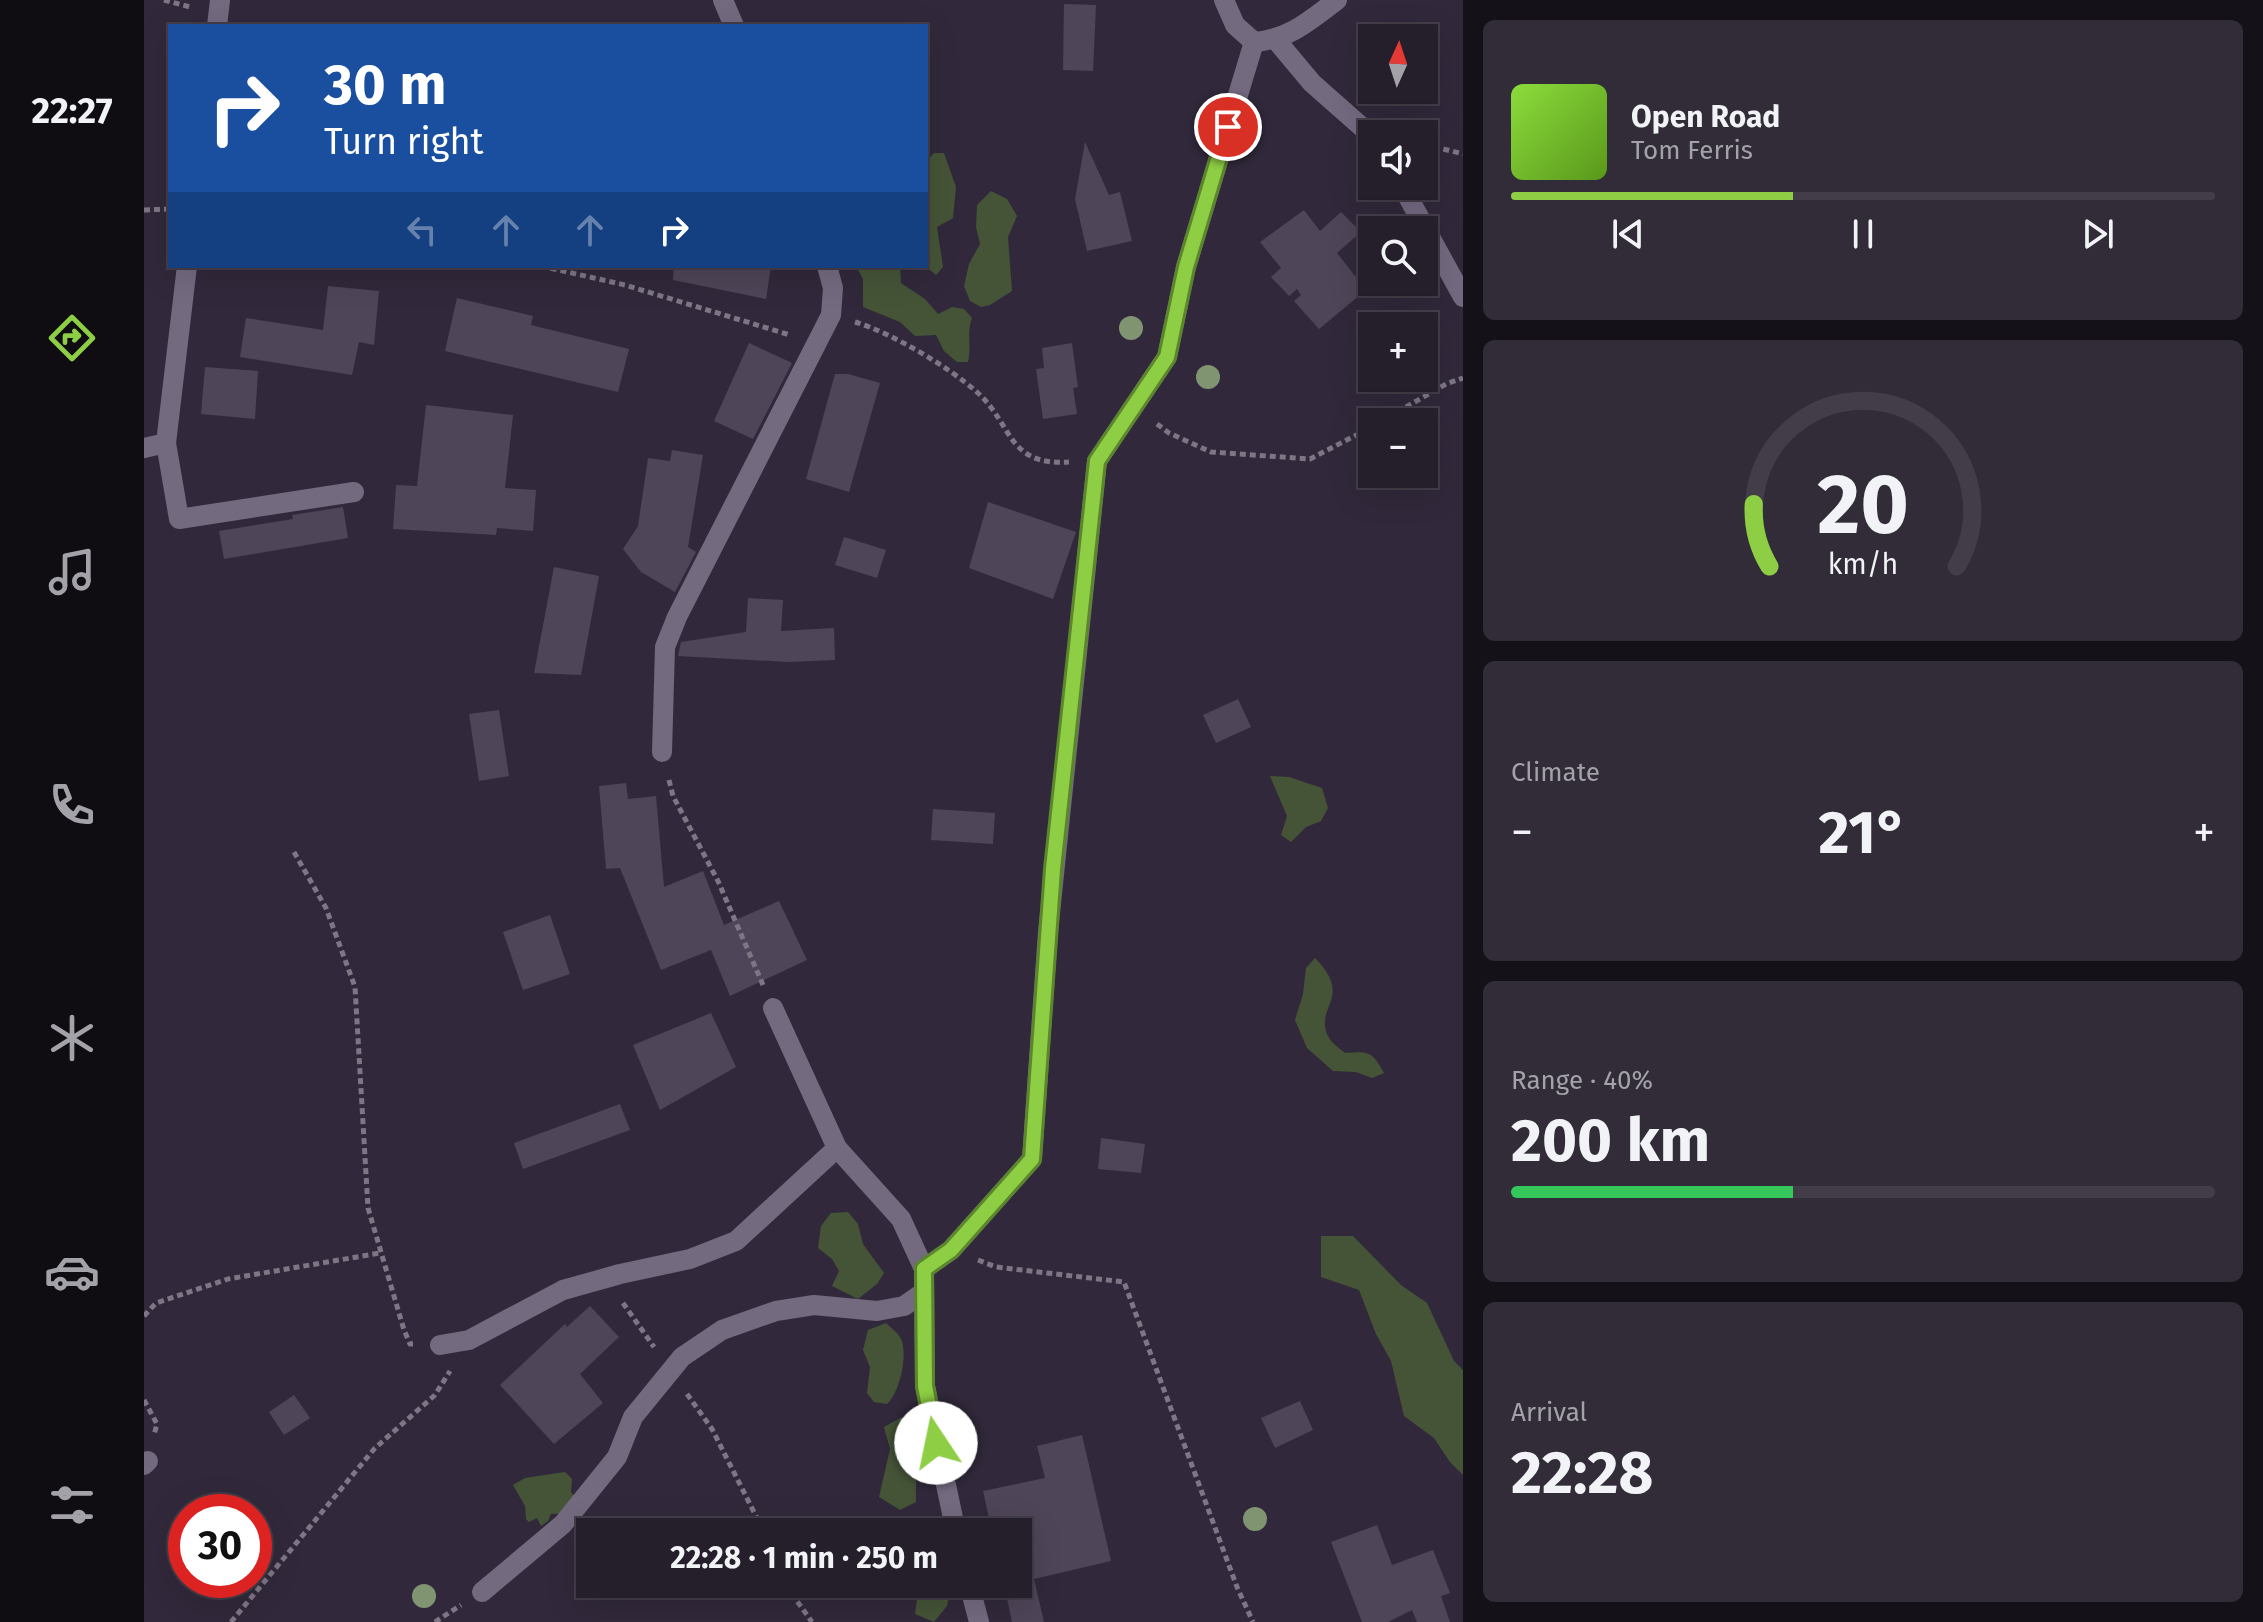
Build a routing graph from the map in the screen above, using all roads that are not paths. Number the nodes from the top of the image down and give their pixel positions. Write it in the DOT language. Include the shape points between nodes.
graph roads {
  1 [pos="220,0"];
  2 [pos="723,0"];
  3 [pos="1224,0"];
  4 [pos="1337,0"];
  5 [pos="217,24"];
  6 [pos="733,24"];
  7 [pos="1276,40"];
  8 [pos="1254,42"];
  9 [pos="1358,124"];
  10 [pos="1410,200"];
  11 [pos="187,268"];
  12 [pos="828,268"];
  13 [pos="1463,297"];
  14 [pos="166,443"];
  15 [pos="144,448"];
  16 [pos="354,492"];
  17 [pos="662,752"];
  18 [pos="773,1008"];
  19 [pos="837,1148"];
  20 [pos="924,1269"];
  21 [pos="924,1292"];
  22 [pos="440,1345"];
  23 [pos="953,1518"];
  24 [pos="482,1592"];
  25 [pos="973,1598"];
  26 [pos="979,1622"];
  1 -- 5 [label="street"];
  2 -- 6 [label="street"];
  3 -- 8 [label="street" via="1235,25"];
  4 -- 7 [label="street"];
  7 -- 8 [label="street"];
  7 -- 9 [label="street" via="1312,83"];
  8 -- 20 [label="street" via="1186,267 1167,357 1097,461 1053,869 1032,1159 951,1250"];
  10 -- 13 [label="street"];
  11 -- 14 [label="street"];
  12 -- 17 [label="street" via="831,315 665,647"];
  14 -- 15 [label="street"];
  14 -- 16 [label="street" via="179,519"];
  18 -- 19 [label="street"];
  19 -- 20 [label="street" via="901,1219"];
  19 -- 22 [label="street" via="736,1241 690,1259 563,1290 469,1340"];
  20 -- 21 [label="street"];
  21 -- 23 [label="street" via="925,1386"];
  21 -- 24 [label="street" via="904,1306 877,1311 814,1305 776,1311 722,1330 682,1357 633,1417 617,1457 563,1524"];
  25 -- 26 [label="street"];
}
